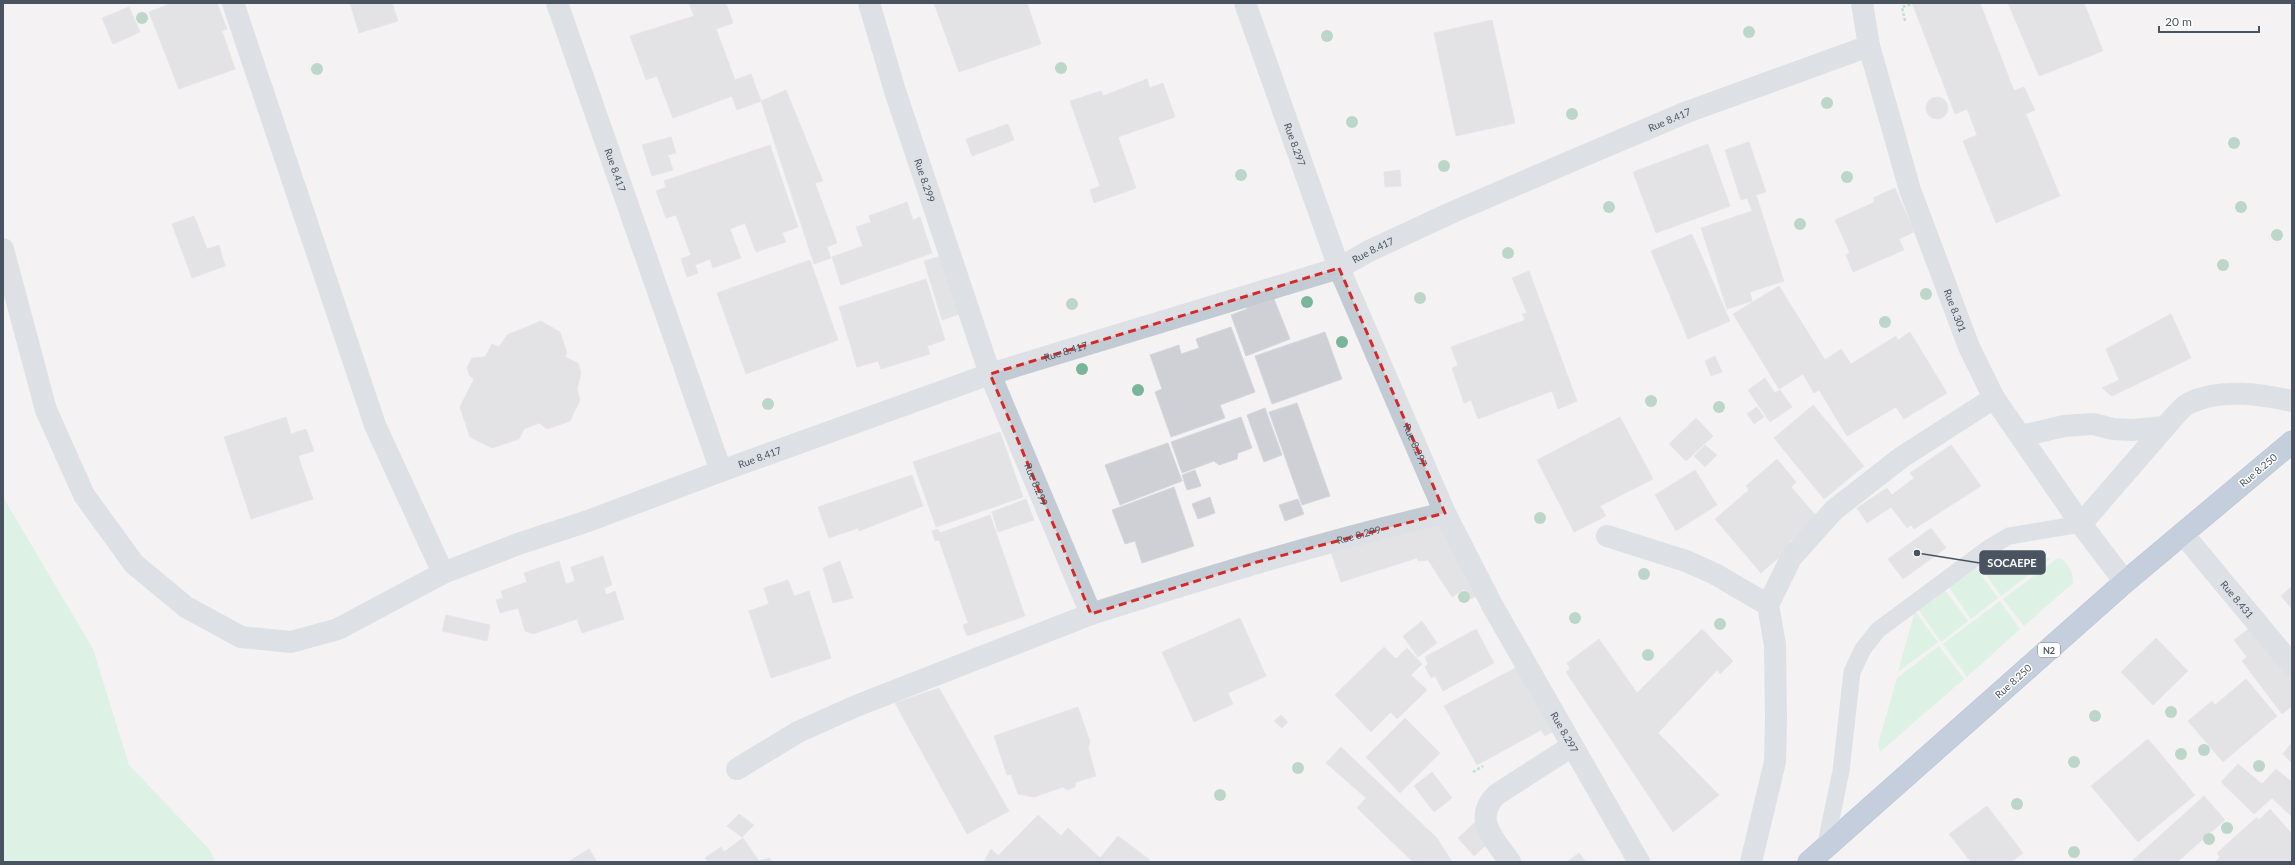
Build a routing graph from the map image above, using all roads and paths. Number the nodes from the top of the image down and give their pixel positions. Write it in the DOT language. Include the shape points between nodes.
graph roads {
  1 [pos="233,3"];
  2 [pos="557,3"];
  3 [pos="869,3"];
  4 [pos="1245,3"];
  5 [pos="1862,3"];
  6 [pos="1912,4"];
  7 [pos="1905,21"];
  8 [pos="1869,46"];
  9 [pos="3,249"];
  10 [pos="1339,268"];
  11 [pos="990,374"];
  12 [pos="1994,398"];
  13 [pos="2292,401"];
  14 [pos="2166,427"];
  15 [pos="2021,436"];
  16 [pos="2292,442"];
  17 [pos="721,471"];
  18 [pos="1445,513"];
  19 [pos="2081,524"];
  20 [pos="2183,534"];
  21 [pos="1606,536"];
  22 [pos="443,573"];
  23 [pos="2125,582"];
  24 [pos="1768,605"];
  25 [pos="1091,614"];
  26 [pos="2292,665"];
  27 [pos="1572,746"];
  28 [pos="1483,766"];
  29 [pos="737,769"];
  30 [pos="1473,772"];
  31 [pos="1825,848"];
  32 [pos="1510,862"];
  33 [pos="1639,862"];
  34 [pos="1751,862"];
  35 [pos="1809,862"];
  1 -- 22 [label="street" via="375,425"];
  2 -- 17 [label="street, Rue 8.417"];
  3 -- 11 [label="street, Rue 8.299" via="895,91"];
  4 -- 10 [label="street, Rue 8.297"];
  5 -- 8 [label="street, Rue 8.301"];
  6 -- 7 [label="path" via="1902,7"];
  8 -- 10 [label="street, Rue 8.417" via="1687,112 1452,212"];
  8 -- 12 [label="street, Rue 8.301" via="1910,190 1969,347"];
  9 -- 22 [label="street" via="46,410 84,495 134,564 186,607 241,637 291,642 338,629"];
  10 -- 11 [label="street, Rue 8.417"];
  10 -- 18 [label="street, Rue 8.297"];
  11 -- 17 [label="street, Rue 8.417"];
  11 -- 25 [label="street, Rue 8.299"];
  12 -- 15 [label="street, Rue 8.301"];
  12 -- 24 [label="street" via="1902,457 1834,510 1791,558"];
  13 -- 14 [label="street" via="2262,394 2208,397 2188,403"];
  14 -- 15 [label="street" via="2132,430 2093,424 2064,426"];
  14 -- 19 [label="street"];
  15 -- 19 [label="street, Rue 8.301"];
  16 -- 20 [label="highway, Rue 8.250 / N2"];
  17 -- 22 [label="street"];
  18 -- 25 [label="street, Rue 8.299" via="1369,530"];
  18 -- 27 [label="street, Rue 8.297" via="1492,605"];
  19 -- 23 [label="street, Rue 8.301"];
  19 -- 31 [label="lane" via="2009,536 1990,547 1878,630 1863,649 1852,672 1841,771"];
  20 -- 23 [label="highway, Rue 8.250 / N2"];
  20 -- 26 [label="street, Rue 8.431"];
  21 -- 24 [label="street" via="1686,561 1715,574"];
  23 -- 31 [label="highway, Rue 8.250 / N2"];
  24 -- 34 [label="street" via="1775,645 1775,762"];
  25 -- 29 [label="street" via="856,706 798,732"];
  27 -- 32 [label="street" via="1496,794 1487,804 1484,817 1490,833"];
  27 -- 33 [label="street, Rue 8.297"];
  28 -- 30 [label="path"];
  31 -- 35 [label="highway, Rue 8.250 / N2"];
}
